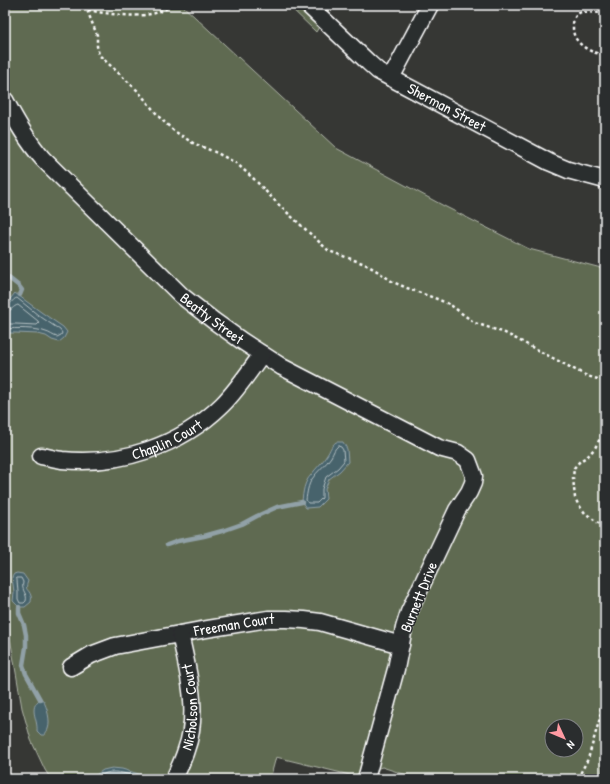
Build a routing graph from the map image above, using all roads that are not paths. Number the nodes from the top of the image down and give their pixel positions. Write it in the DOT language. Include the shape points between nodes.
graph roads {
  1 [pos="308,5"];
  2 [pos="430,5"];
  3 [pos="391,78"];
  4 [pos="5,100"];
  5 [pos="605,180"];
  6 [pos="262,354"];
  7 [pos="41,456"];
  8 [pos="472,468"];
  9 [pos="180,634"];
  10 [pos="401,645"];
  11 [pos="71,667"];
  12 [pos="174,779"];
  13 [pos="366,779"];
  1 -- 3 [label="street, Sherman Street" via="378,71"];
  2 -- 3 [label="street"];
  3 -- 5 [label="street, Sherman Street" via="549,162"];
  4 -- 6 [label="street, Beatty Street" via="24,135 43,159 182,296"];
  6 -- 7 [label="street, Chaplin Court" via="221,405 178,437 129,456 85,461"];
  6 -- 8 [label="street, Beatty Street" via="282,367 439,448 458,453 468,460"];
  8 -- 10 [label="street, Burnett Drive" via="473,483 457,510 409,612"];
  9 -- 10 [label="street, Freeman Court" via="268,619 286,619 320,622"];
  9 -- 11 [label="street, Freeman Court" via="115,646 91,655"];
  9 -- 12 [label="street, Nicholson Court" via="190,680 193,713 187,750"];
  10 -- 13 [label="street, Burnett Drive"];
}
